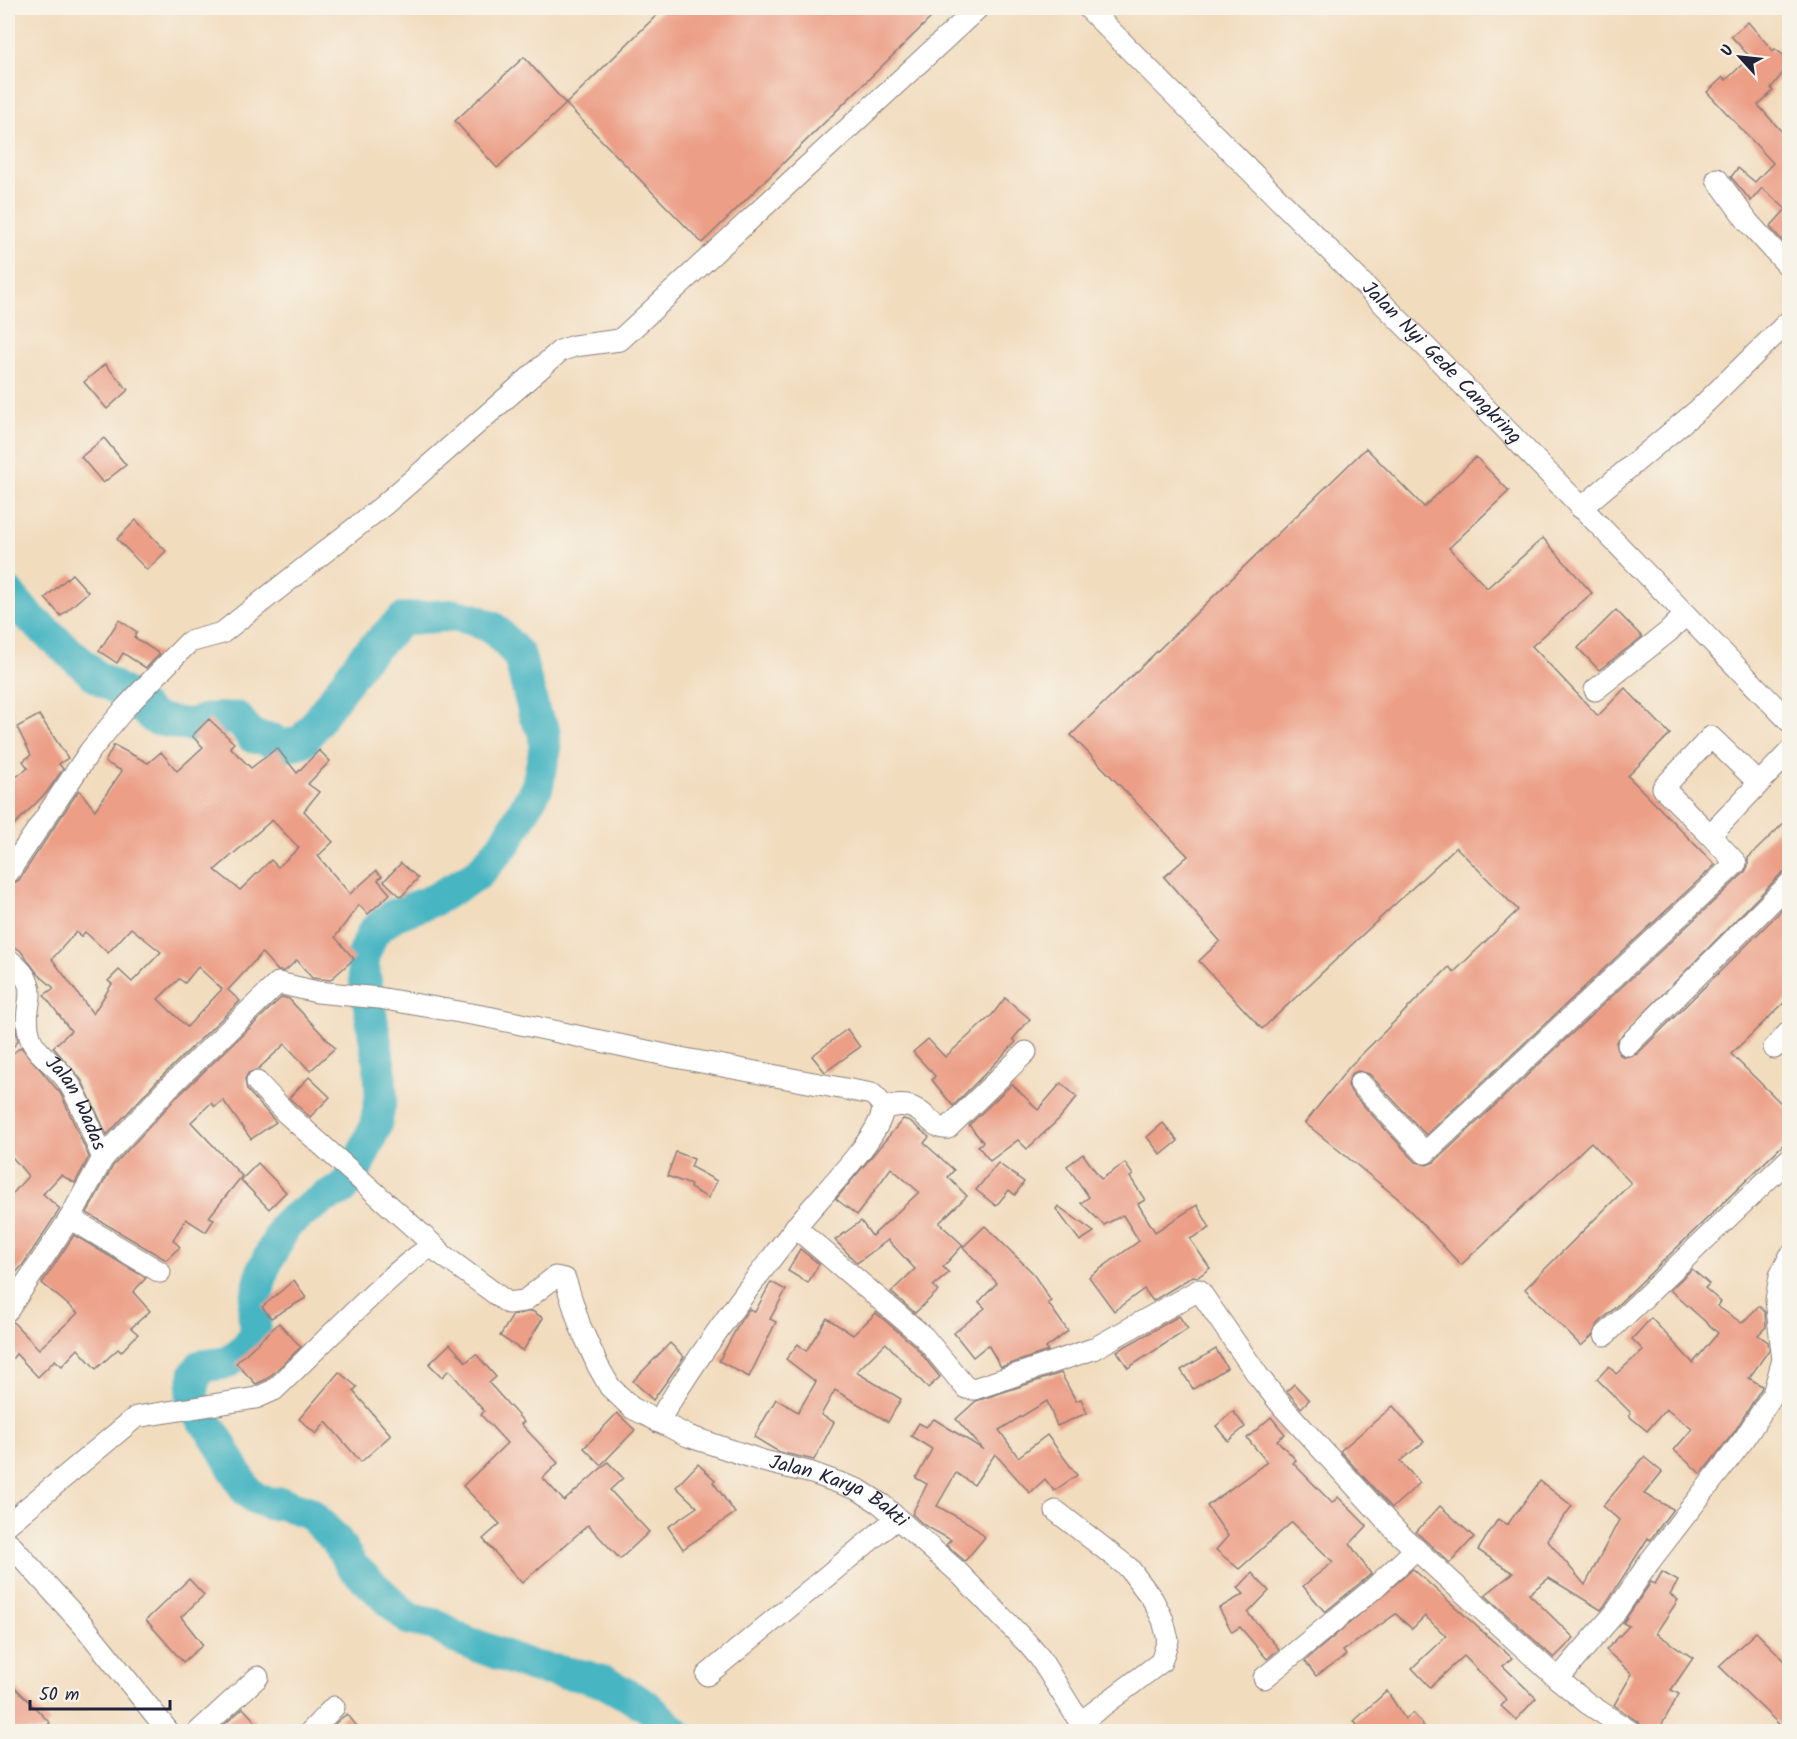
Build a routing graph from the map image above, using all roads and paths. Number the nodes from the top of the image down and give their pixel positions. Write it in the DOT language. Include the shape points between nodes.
graph roads {
  1 [pos="978,8"];
  2 [pos="1088,8"];
  3 [pos="1717,179"];
  4 [pos="1790,268"];
  5 [pos="1790,320"];
  6 [pos="1581,508"];
  7 [pos="1685,615"];
  8 [pos="1595,690"];
  9 [pos="1785,709"];
  10 [pos="1790,751"];
  11 [pos="1759,783"];
  12 [pos="1710,835"];
  13 [pos="8,873"];
  14 [pos="1790,883"];
  15 [pos="8,959"];
  16 [pos="1790,1031"];
  17 [pos="1628,1045"];
  18 [pos="1773,1048"];
  19 [pos="1026,1052"];
  20 [pos="256,1082"];
  21 [pos="1360,1083"];
  22 [pos="883,1109"];
  23 [pos="103,1158"];
  24 [pos="1790,1158"];
  25 [pos="70,1218"];
  26 [pos="795,1227"];
  27 [pos="439,1250"];
  28 [pos="1790,1256"];
  29 [pos="160,1272"];
  30 [pos="8,1310"];
  31 [pos="1605,1335"];
  32 [pos="658,1422"];
  33 [pos="1056,1511"];
  34 [pos="896,1519"];
  35 [pos="8,1524"];
  36 [pos="8,1542"];
  37 [pos="1416,1549"];
  38 [pos="707,1675"];
  39 [pos="258,1677"];
  40 [pos="1264,1678"];
  41 [pos="1558,1679"];
  42 [pos="334,1707"];
  43 [pos="1083,1727"];
  44 [pos="169,1731"];
  45 [pos="198,1731"];
  46 [pos="310,1731"];
  47 [pos="1631,1731"];
  1 -- 13 [label="street" via="620,340 560,351 384,505 222,633 189,642 90,751"];
  2 -- 6 [label="street, Jalan Nyi Gede Cangkring"];
  3 -- 4 [label="street" via="1753,228"];
  5 -- 6 [label="street" via="1699,409"];
  6 -- 7 [label="street, Jalan Nyi Gede Cangkring"];
  7 -- 8 [label="street"];
  7 -- 9 [label="street, Jalan Nyi Gede Cangkring"];
  10 -- 11 [label="street"];
  11 -- 12 [label="street"];
  11 -- 12 [label="street" via="1711,737 1663,788"];
  12 -- 21 [label="street" via="1736,863 1425,1153"];
  14 -- 17 [label="street"];
  15 -- 23 [label="street, Jalan Wadas" via="32,990 27,1024 33,1043 74,1090"];
  16 -- 18 [label="street"];
  19 -- 22 [label="street" via="948,1128 940,1128 911,1106 898,1104"];
  20 -- 27 [label="street"];
  22 -- 23 [label="street" via="872,1094 488,1017 274,985"];
  22 -- 26 [label="street" via="872,1136"];
  23 -- 25 [label="street, Jalan Wadas"];
  24 -- 31 [label="street"];
  25 -- 29 [label="street"];
  25 -- 30 [label="street, Jalan Wadas"];
  26 -- 32 [label="street" via="731,1310"];
  26 -- 37 [label="street" via="924,1337 966,1388 974,1389 1092,1349 1199,1290 1283,1407"];
  27 -- 32 [label="street, Jalan Karya Bakti" via="508,1302 524,1301 555,1277 568,1283 580,1326 610,1387 632,1408"];
  27 -- 35 [label="street" via="430,1248 419,1253 274,1390 256,1398 147,1414 128,1422"];
  28 -- 41 [label="street" via="1780,1276 1776,1300 1783,1360 1773,1394 1745,1438 1615,1613"];
  32 -- 34 [label="street, Jalan Karya Bakti" via="688,1436 859,1490"];
  33 -- 43 [label="street" via="1129,1568 1153,1600 1168,1640 1161,1662"];
  34 -- 38 [label="street"];
  34 -- 43 [label="street, Jalan Karya Bakti" via="957,1571 1028,1644"];
  36 -- 44 [label="street" via="84,1626"];
  37 -- 40 [label="street"];
  37 -- 41 [label="street"];
  39 -- 45 [label="street"];
  41 -- 47 [label="street"];
  42 -- 46 [label="street"];
}
